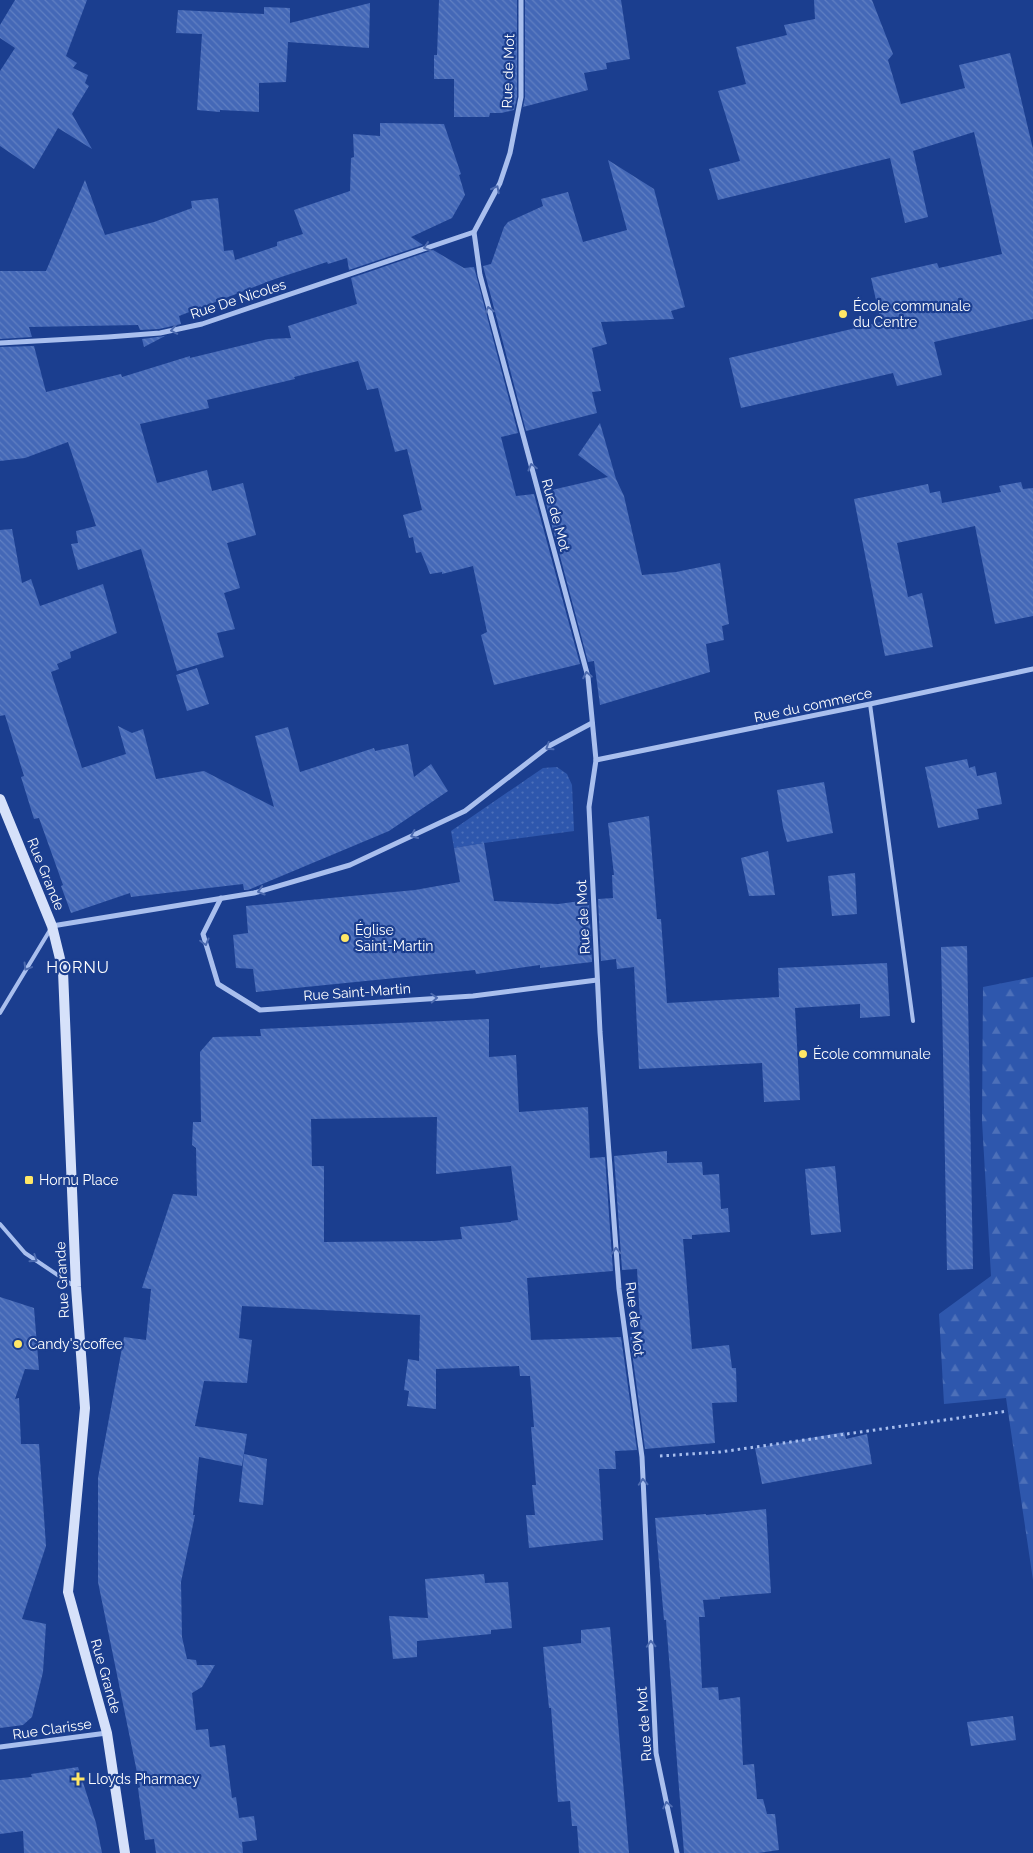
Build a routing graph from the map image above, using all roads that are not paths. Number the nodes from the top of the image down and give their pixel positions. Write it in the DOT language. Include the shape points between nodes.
graph roads {
  1 [pos="521,0"];
  2 [pos="474,232"];
  3 [pos="0,343"];
  4 [pos="1033,669"];
  5 [pos="870,704"];
  6 [pos="592,723"];
  7 [pos="596,760"];
  8 [pos="0,799"];
  9 [pos="221,898"];
  10 [pos="52,926"];
  11 [pos="597,980"];
  12 [pos="0,1013"];
  13 [pos="913,1021"];
  14 [pos="0,1224"];
  15 [pos="76,1287"];
  16 [pos="107,1732"];
  17 [pos="0,1747"];
  18 [pos="125,1853"];
  19 [pos="677,1853"];
  2 -- 1 [label="street, Rue de Mot, one-way" via="500,183 510,152 521,97"];
  2 -- 3 [label="street, Rue De Nicoles, one-way" via="202,324 160,333"];
  6 -- 2 [label="street, Rue de Mot, one-way" via="588,677 480,275"];
  4 -- 5 [label="street, Rue du commerce"];
  5 -- 7 [label="street, Rue du commerce"];
  5 -- 13 [label="lane"];
  6 -- 7 [label="street, Rue de Mot"];
  6 -- 9 [label="street, one-way" via="549,746 465,811 350,865 254,893"];
  7 -- 11 [label="street, Rue de Mot" via="589,807"];
  8 -- 10 [label="street, Rue Grande"];
  9 -- 10 [label="street"];
  9 -- 11 [label="street, Rue Saint-Martin, one-way" via="203,934 218,984 260,1010 473,996"];
  10 -- 12 [label="lane, one-way"];
  10 -- 15 [label="street, Rue Grande" via="63,971"];
  19 -- 11 [label="street, Rue de Mot, one-way" via="656,1753 642,1457 619,1289"];
  14 -- 15 [label="lane, one-way" via="25,1253"];
  15 -- 16 [label="street, Rue Grande" via="85,1408 68,1592"];
  16 -- 17 [label="street, Rue Clarisse"];
  16 -- 18 [label="street, Rue Grande"];
}
